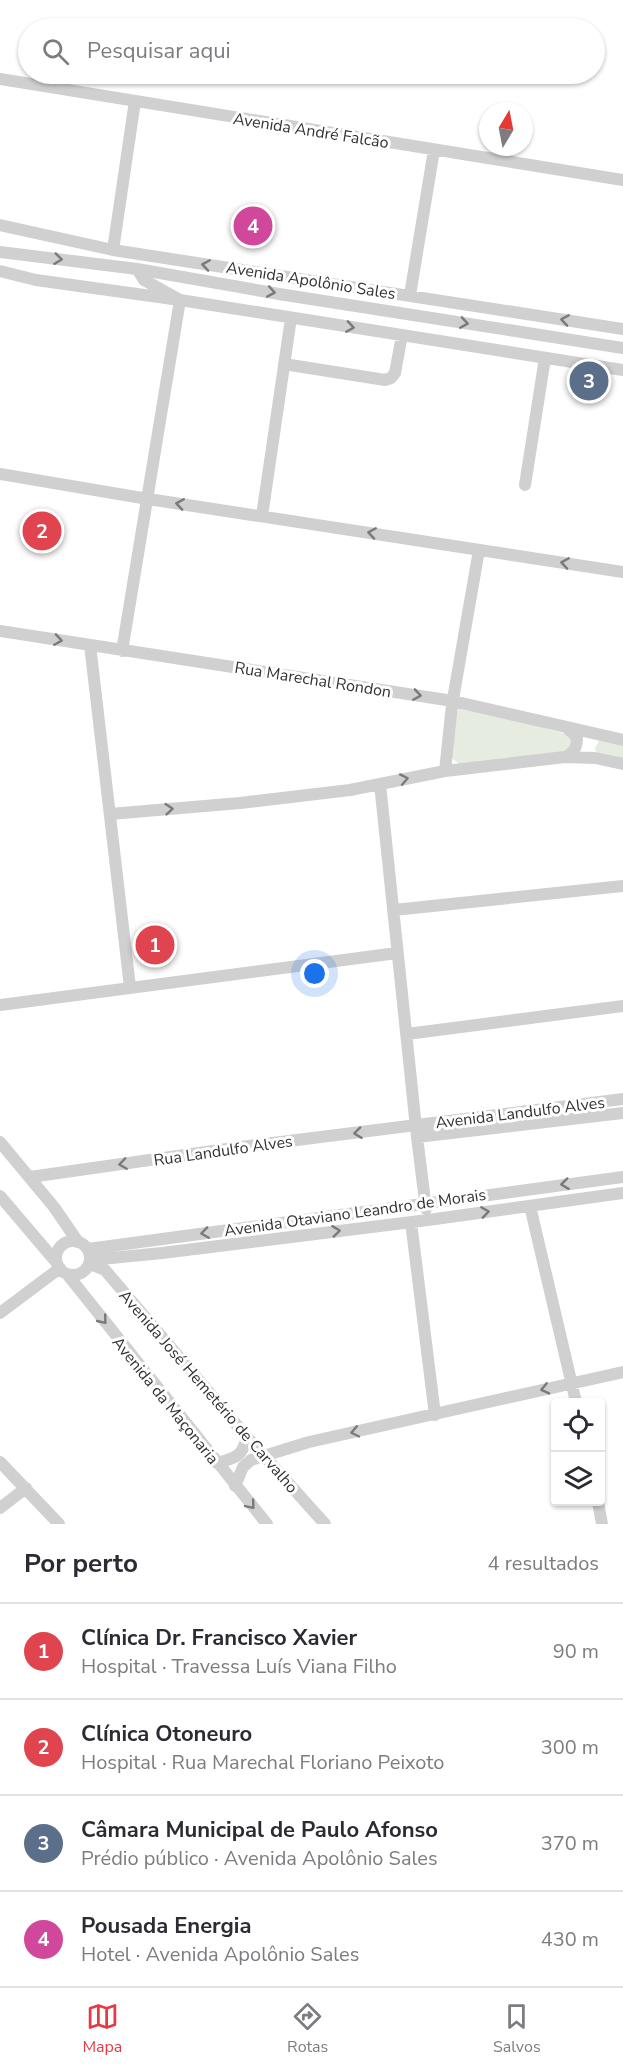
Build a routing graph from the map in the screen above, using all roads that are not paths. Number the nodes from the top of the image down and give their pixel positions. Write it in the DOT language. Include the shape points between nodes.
graph roads {
  1 [pos="0,79"];
  2 [pos="18,82"];
  3 [pos="31,84"];
  4 [pos="135,101"];
  5 [pos="434,150"];
  6 [pos="623,180"];
  7 [pos="0,225"];
  8 [pos="113,250"];
  9 [pos="0,252"];
  10 [pos="137,268"];
  11 [pos="0,271"];
  12 [pos="410,295"];
  13 [pos="180,300"];
  14 [pos="291,318"];
  15 [pos="623,329"];
  16 [pos="402,335"];
  17 [pos="623,348"];
  18 [pos="545,358"];
  19 [pos="285,364"];
  20 [pos="623,370"];
  21 [pos="0,474"];
  22 [pos="525,485"];
  23 [pos="148,499"];
  24 [pos="262,516"];
  25 [pos="479,550"];
  26 [pos="623,572"];
  27 [pos="0,631"];
  28 [pos="90,645"];
  29 [pos="122,651"];
  30 [pos="453,700"];
  31 [pos="566,727"];
  32 [pos="599,735"];
  33 [pos="623,740"];
  34 [pos="565,757"];
  35 [pos="595,758"];
  36 [pos="623,764"];
  37 [pos="445,771"];
  38 [pos="380,784"];
  39 [pos="111,814"];
  40 [pos="623,886"];
  41 [pos="394,910"];
  42 [pos="397,953"];
  43 [pos="130,987"];
  44 [pos="0,1005"];
  45 [pos="623,1006"];
  46 [pos="407,1034"];
  47 [pos="623,1099"];
  48 [pos="623,1113"];
  49 [pos="416,1131"];
  50 [pos="0,1142"];
  51 [pos="623,1176"];
  52 [pos="30,1177"];
  53 [pos="623,1193"];
  54 [pos="0,1196"];
  55 [pos="425,1202"];
  56 [pos="530,1206"];
  57 [pos="428,1220"];
  58 [pos="411,1222"];
  59 [pos="270,1224"];
  60 [pos="272,1239"];
  61 [pos="87,1254"];
  62 [pos="61,1268"];
  63 [pos="0,1313"];
  64 [pos="623,1372"];
  65 [pos="572,1383"];
  66 [pos="575,1398"];
  67 [pos="435,1415"];
  68 [pos="247,1437"];
  69 [pos="266,1456"];
  70 [pos="0,1462"];
  71 [pos="217,1463"];
  72 [pos="235,1486"];
  73 [pos="26,1488"];
  74 [pos="599,1506"];
  75 [pos="0,1508"];
  76 [pos="59,1524"];
  77 [pos="267,1524"];
  78 [pos="325,1524"];
  79 [pos="603,1524"];
  1 -- 2 [label="street, Avenida André Falcão"];
  3 -- 4 [label="street, Avenida André Falcão"];
  4 -- 5 [label="street, Avenida André Falcão"];
  4 -- 8 [label="street"];
  5 -- 6 [label="street, Avenida André Falcão"];
  5 -- 12 [label="street"];
  7 -- 8 [label="street, Avenida Apolônio Sales"];
  12 -- 8 [label="street, Avenida Apolônio Sales, one-way"];
  9 -- 10 [label="street, Avenida Apolônio Sales, one-way"];
  10 -- 13 [label="street" via="144,280"];
  10 -- 17 [label="street, Avenida Apolônio Sales, one-way"];
  11 -- 13 [label="street" via="36,280"];
  15 -- 12 [label="street, Avenida Apolônio Sales, one-way"];
  13 -- 14 [label="street"];
  13 -- 23 [label="street"];
  14 -- 16 [label="street, one-way"];
  14 -- 19 [label="street"];
  16 -- 18 [label="street"];
  16 -- 19 [label="street" via="395,373 385,380"];
  18 -- 20 [label="street"];
  18 -- 22 [label="street"];
  19 -- 24 [label="street"];
  21 -- 23 [label="street"];
  24 -- 23 [label="street, one-way"];
  23 -- 29 [label="street"];
  25 -- 24 [label="street, one-way"];
  26 -- 25 [label="street, one-way"];
  25 -- 30 [label="street"];
  27 -- 28 [label="street, Rua Marechal Rondon, one-way"];
  28 -- 29 [label="street, Rua Marechal Rondon"];
  28 -- 39 [label="street"];
  29 -- 30 [label="street, Rua Marechal Rondon, one-way"];
  30 -- 31 [label="street, Rua Marechal Rondon"];
  30 -- 37 [label="street"];
  31 -- 32 [label="street, Rua Marechal Rondon"];
  31 -- 34 [label="street" via="577,737 577,746"];
  32 -- 33 [label="street, Rua Marechal Rondon"];
  32 -- 35 [label="street" via="592,745"];
  34 -- 35 [label="street"];
  34 -- 37 [label="street"];
  35 -- 36 [label="street"];
  38 -- 37 [label="street, one-way"];
  39 -- 38 [label="street, one-way" via="240,803"];
  38 -- 41 [label="street"];
  39 -- 43 [label="street"];
  40 -- 41 [label="street"];
  41 -- 42 [label="street"];
  42 -- 43 [label="street"];
  42 -- 46 [label="street"];
  43 -- 44 [label="street"];
  45 -- 46 [label="street"];
  46 -- 49 [label="street"];
  47 -- 49 [label="street, Avenida Landulfo Alves"];
  48 -- 49 [label="street, Avenida Landulfo Alves"];
  49 -- 52 [label="street, Rua Landulfo Alves, one-way"];
  49 -- 55 [label="street"];
  50 -- 52 [label="street, Avenida José Hemetério de Carvalho"];
  51 -- 55 [label="street, Avenida Otaviano Leandro de Morais, one-way"];
  52 -- 61 [label="street, Avenida José Hemetério de Carvalho"];
  53 -- 56 [label="street, Avenida Otaviano Leandro de Morais"];
  54 -- 62 [label="street, Avenida da Maçonaria"];
  55 -- 57 [label="street"];
  55 -- 59 [label="street, Avenida Otaviano Leandro de Morais"];
  57 -- 56 [label="street, Avenida Otaviano Leandro de Morais, one-way"];
  56 -- 65 [label="street"];
  57 -- 58 [label="street, Avenida Otaviano Leandro de Morais"];
  60 -- 58 [label="street, Avenida Otaviano Leandro de Morais, one-way"];
  58 -- 67 [label="street"];
  59 -- 60 [label="street"];
  59 -- 61 [label="street, Avenida Otaviano Leandro de Morais, one-way"];
  60 -- 61 [label="street, Avenida Otaviano Leandro de Morais"];
  61 -- 62 [label="street" via="83,1273 78,1275"];
  61 -- 62 [label="street" via="72,1241 61,1246 56,1257"];
  61 -- 68 [label="street, Avenida José Hemetério de Carvalho" via="105,1270"];
  62 -- 63 [label="street"];
  62 -- 71 [label="street, Avenida da Maçonaria, one-way"];
  64 -- 65 [label="street"];
  65 -- 66 [label="street"];
  65 -- 67 [label="street, one-way"];
  67 -- 69 [label="street, one-way" via="309,1442"];
  68 -- 69 [label="street, Avenida José Hemetério de Carvalho"];
  68 -- 71 [label="street" via="240,1454"];
  69 -- 72 [label="street" via="243,1467"];
  69 -- 78 [label="street, Avenida José Hemetério de Carvalho"];
  70 -- 73 [label="street"];
  71 -- 72 [label="street, Avenida da Maçonaria"];
  72 -- 77 [label="street, Avenida da Maçonaria, one-way"];
  73 -- 75 [label="street"];
  73 -- 76 [label="street"];
  74 -- 79 [label="street"];
}
